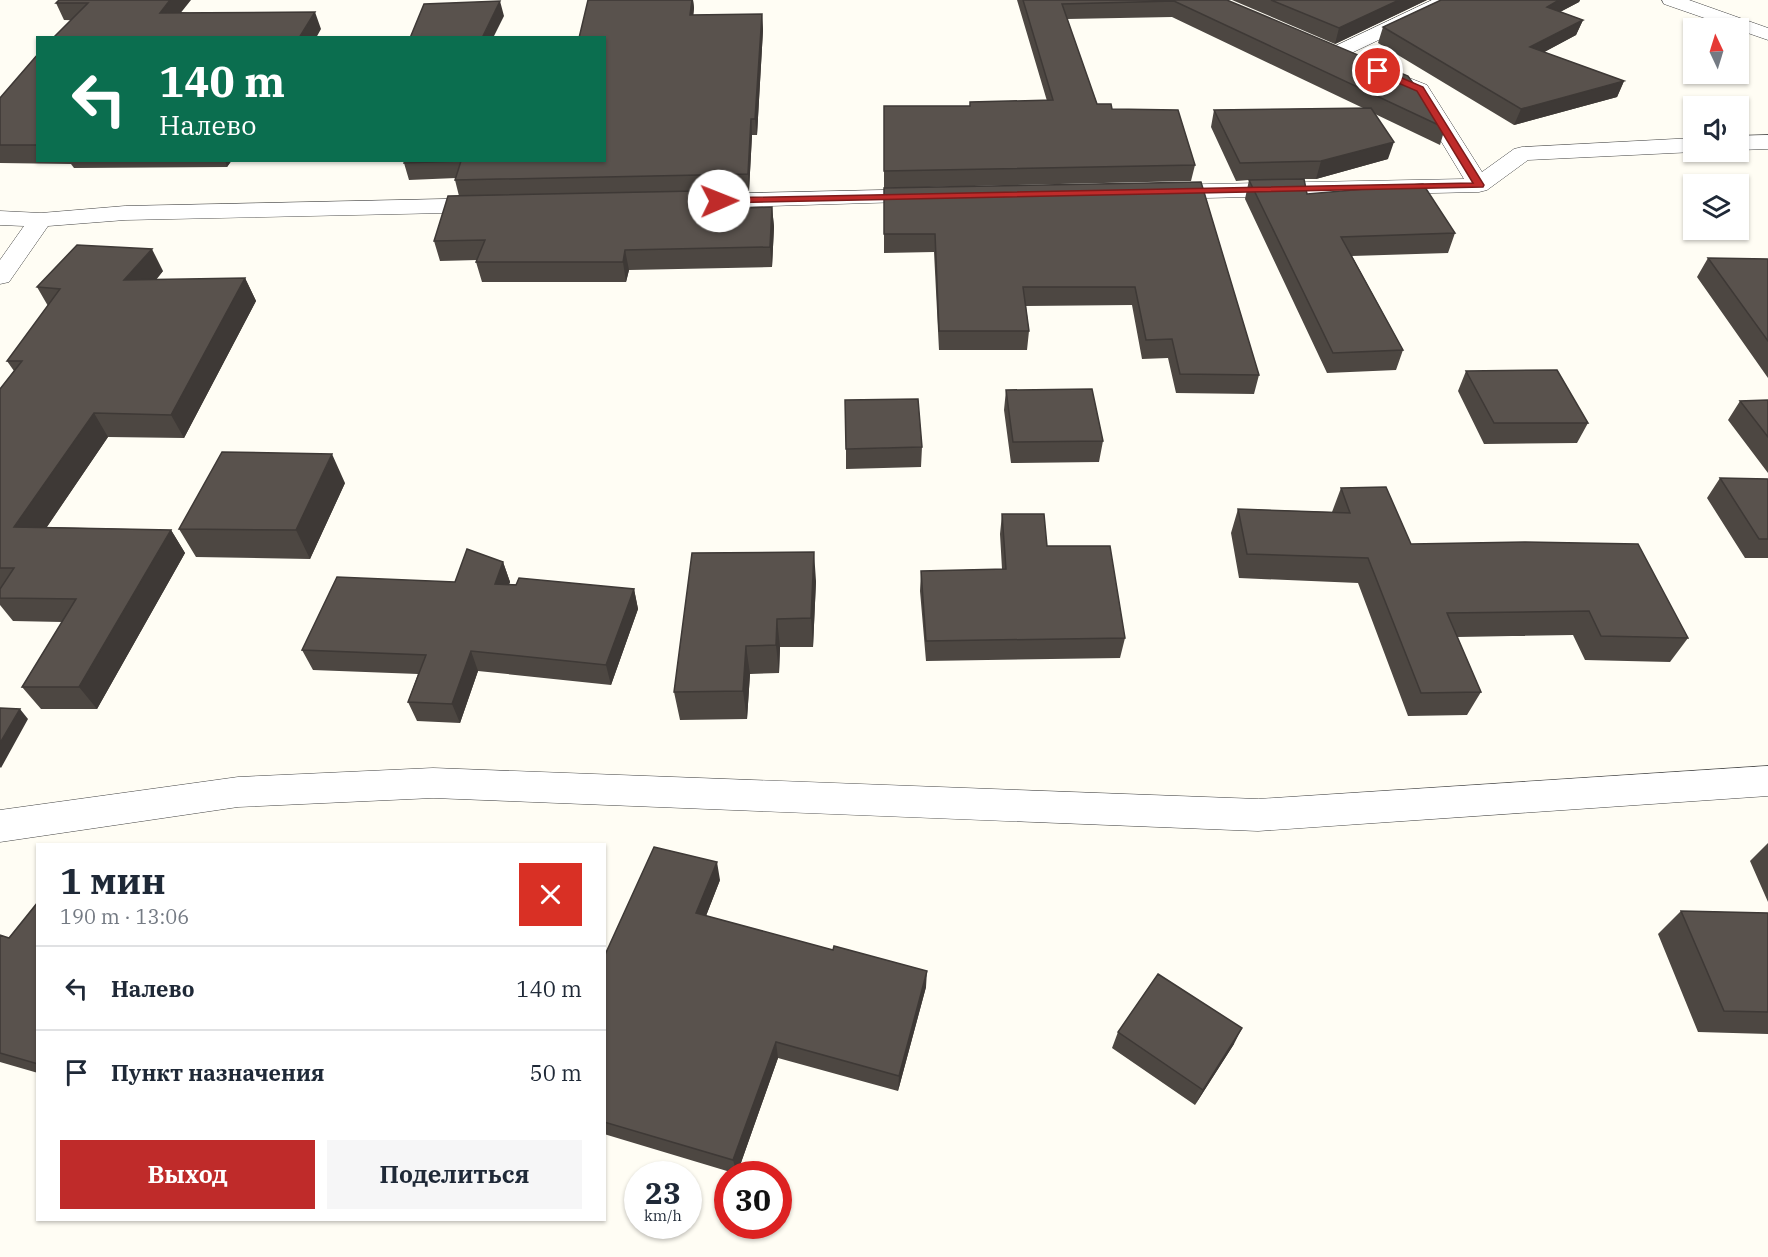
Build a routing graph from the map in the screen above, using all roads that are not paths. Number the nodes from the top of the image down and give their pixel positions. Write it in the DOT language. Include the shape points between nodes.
graph roads {
  1 [pos="1447,0"];
  2 [pos="1671,0"];
  3 [pos="1768,34"];
  4 [pos="1315,45"];
  5 [pos="1336,53"];
  6 [pos="1768,142"];
  7 [pos="1749,143"];
  8 [pos="1683,146"];
  9 [pos="1479,185"];
  10 [pos="1132,192"];
  11 [pos="952,196"];
  12 [pos="676,201"];
  13 [pos="509,205"];
  14 [pos="0,218"];
  15 [pos="41,220"];
  16 [pos="0,277"];
  17 [pos="1768,781"];
  18 [pos="0,826"];
  1 -- 5 [label="street"];
  2 -- 3 [label="street"];
  4 -- 5 [label="street"];
  5 -- 9 [label="street" via="1420,89"];
  6 -- 7 [label="street"];
  8 -- 9 [label="street" via="1522,154"];
  9 -- 10 [label="street"];
  11 -- 12 [label="street"];
  13 -- 15 [label="street" via="125,213"];
  14 -- 15 [label="street"];
  15 -- 16 [label="street"];
  17 -- 18 [label="street" via="1258,815 434,783 238,792"];
}
